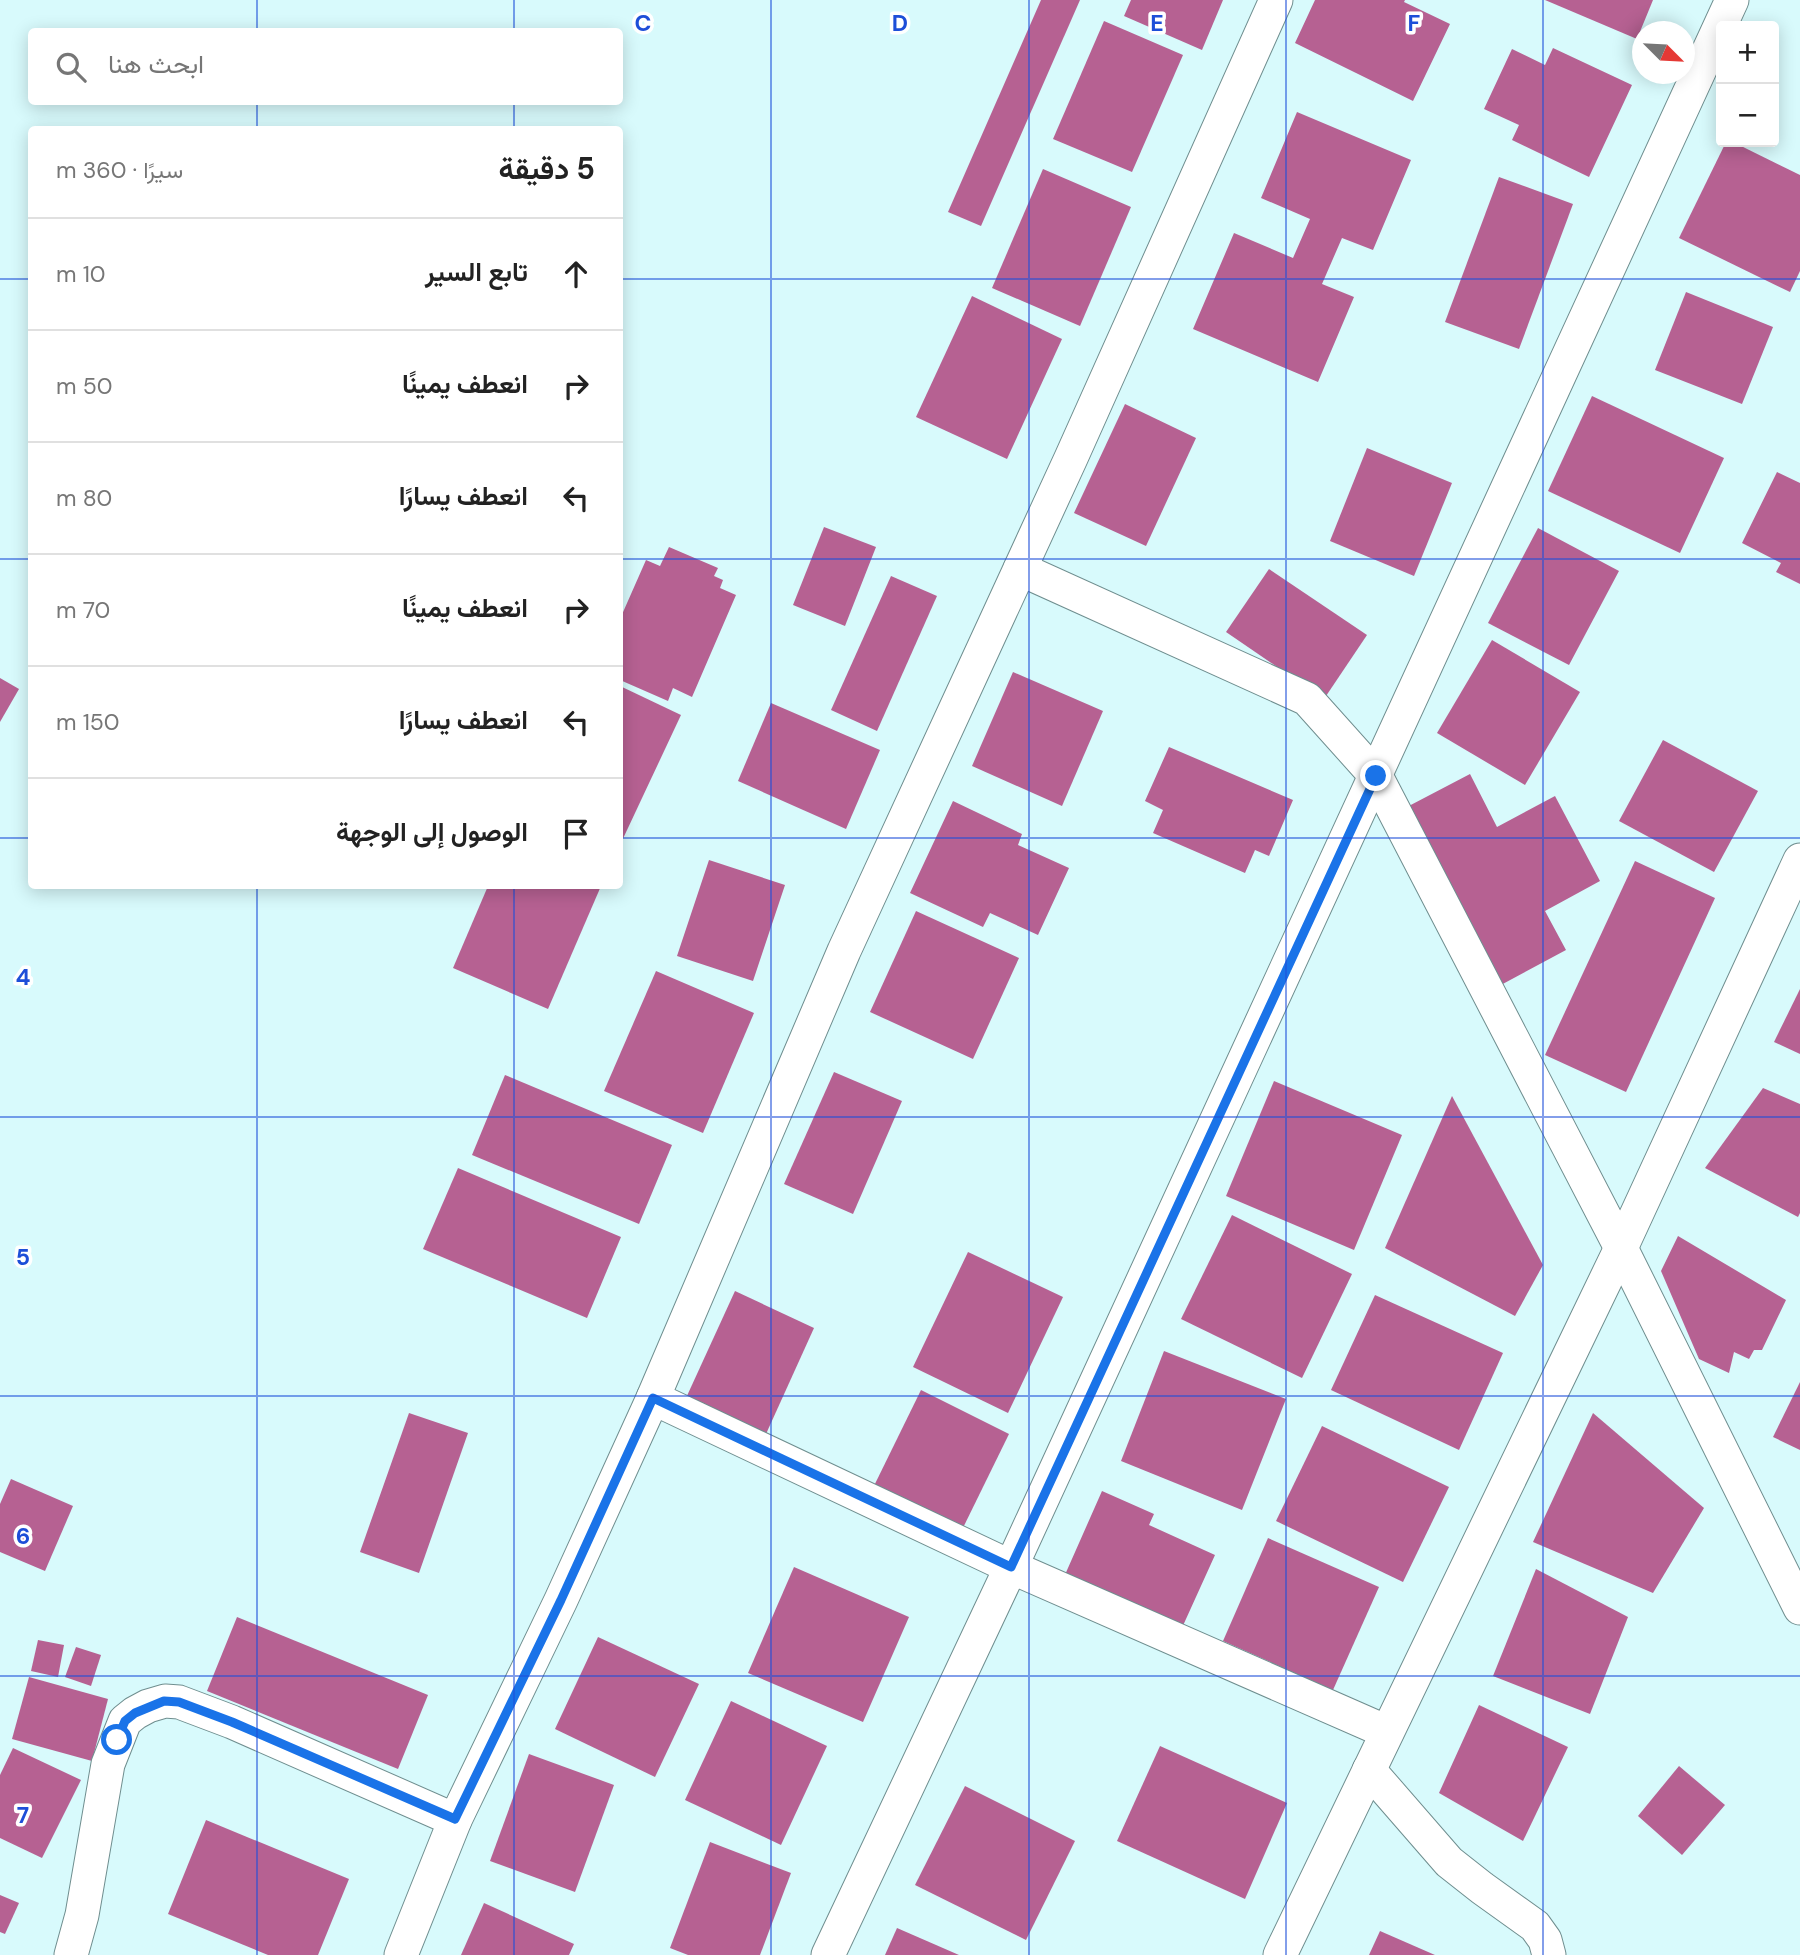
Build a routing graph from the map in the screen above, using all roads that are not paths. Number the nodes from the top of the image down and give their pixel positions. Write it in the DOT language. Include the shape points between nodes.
graph roads {
  1 [pos="1276,0"];
  2 [pos="1732,0"];
  3 [pos="1020,569"];
  4 [pos="1376,776"];
  5 [pos="1800,860"];
  6 [pos="1621,1248"];
  7 [pos="653,1398"];
  8 [pos="1011,1567"];
  9 [pos="1800,1608"];
  10 [pos="1387,1732"];
  11 [pos="1369,1770"];
  12 [pos="455,1819"];
  13 [pos="71,1955"];
  14 [pos="401,1955"];
  15 [pos="828,1955"];
  16 [pos="1280,1955"];
  17 [pos="1549,1955"];
  1 -- 3 [label="street"];
  2 -- 4 [label="street"];
  3 -- 4 [label="street" via="1307,699"];
  3 -- 7 [label="street" via="844,951"];
  4 -- 6 [label="street"];
  4 -- 8 [label="street"];
  5 -- 6 [label="street"];
  6 -- 9 [label="street"];
  6 -- 10 [label="street"];
  7 -- 8 [label="street"];
  7 -- 12 [label="street"];
  8 -- 10 [label="street"];
  8 -- 15 [label="street"];
  10 -- 11 [label="street"];
  11 -- 16 [label="street"];
  11 -- 17 [label="street" via="1449,1862 1535,1926"];
  12 -- 13 [label="street" via="179,1702 148,1706 125,1721 108,1764"];
  12 -- 14 [label="street"];
}
